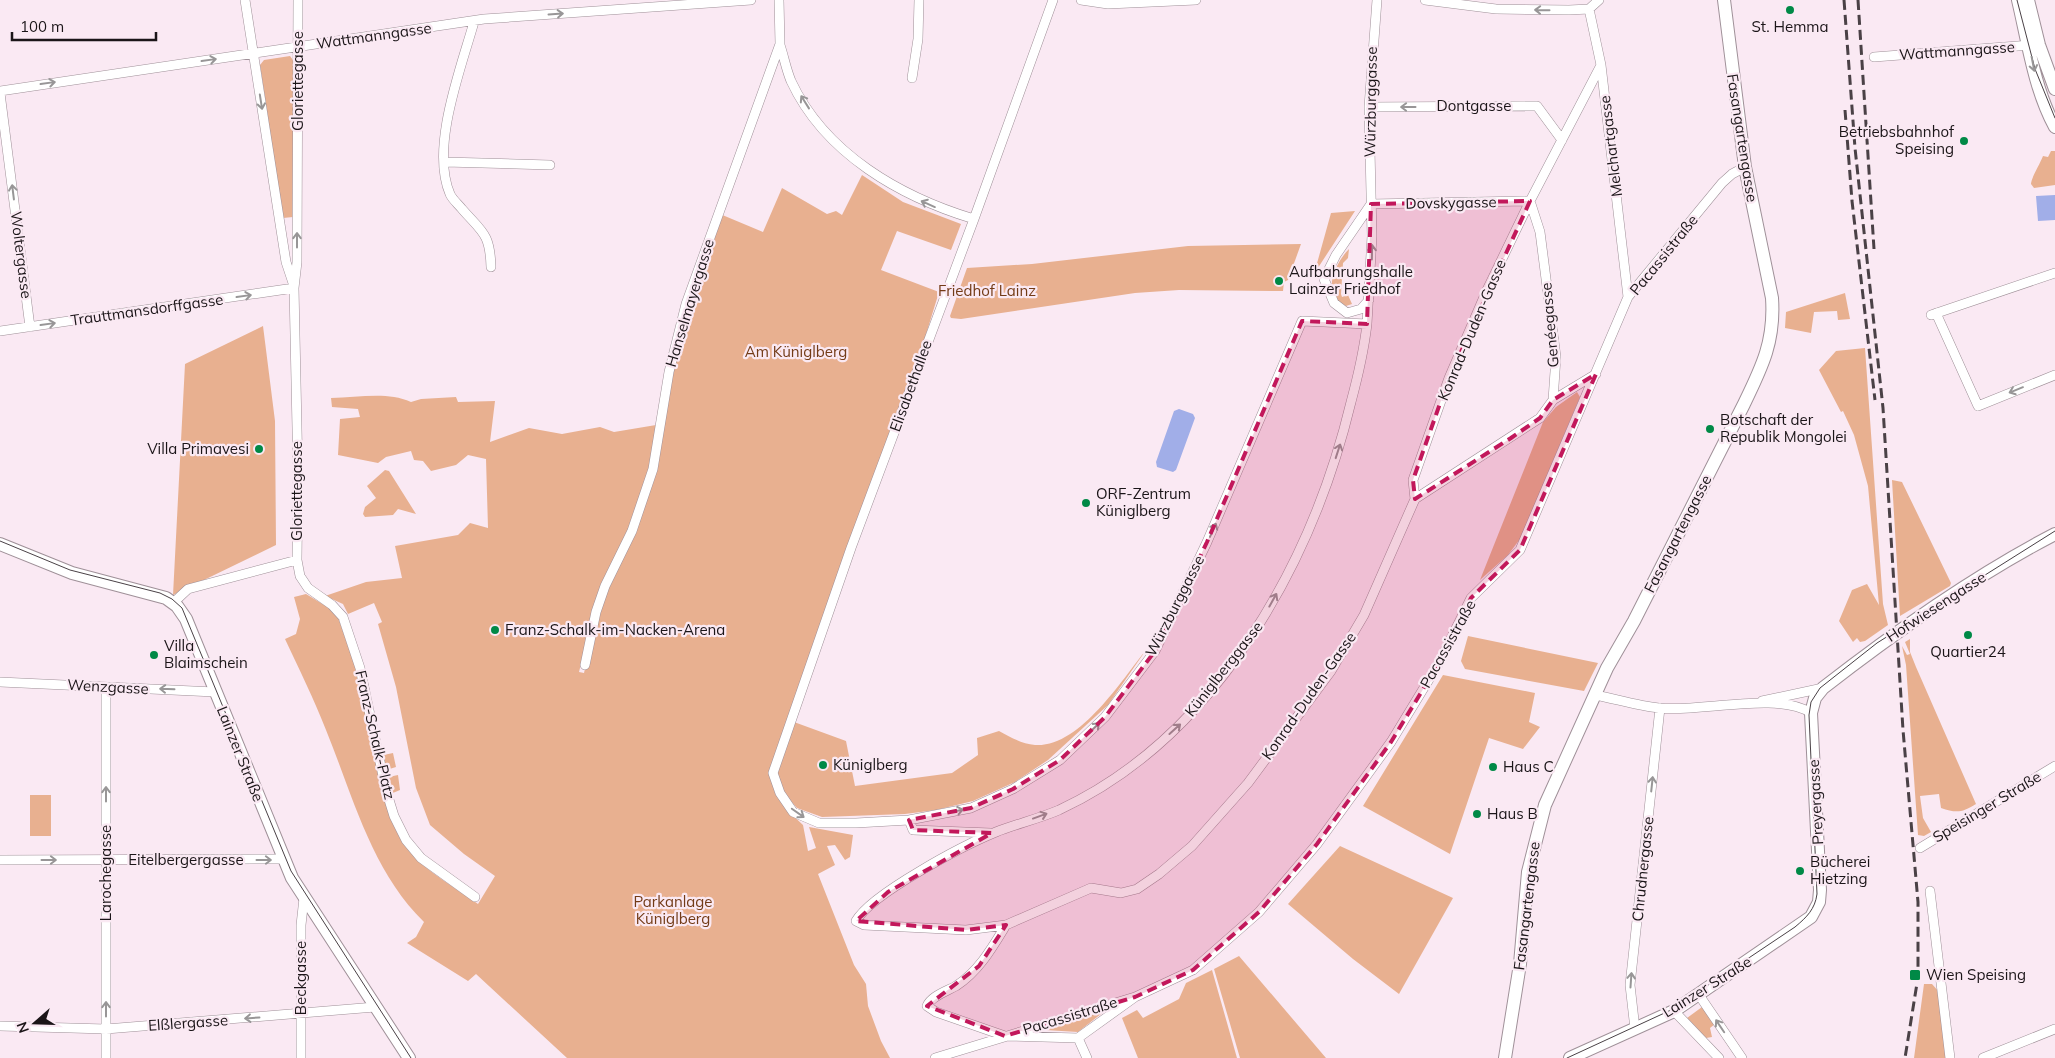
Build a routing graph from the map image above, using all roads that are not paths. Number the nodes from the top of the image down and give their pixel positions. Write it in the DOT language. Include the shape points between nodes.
graph roads {
  1 [pos="245,0"];
  2 [pos="298,0"];
  3 [pos="751,0"];
  4 [pos="779,0"];
  5 [pos="919,0"];
  6 [pos="1053,0"];
  7 [pos="1081,0"];
  8 [pos="1196,0"];
  9 [pos="1377,0"];
  10 [pos="1425,0"];
  11 [pos="1599,0"];
  12 [pos="1724,0"];
  13 [pos="2018,0"];
  14 [pos="2028,0"];
  15 [pos="1497,4"];
  16 [pos="1589,9"];
  17 [pos="474,22"];
  18 [pos="780,44"];
  19 [pos="2034,45"];
  20 [pos="299,47"];
  21 [pos="253,54"];
  22 [pos="1874,57"];
  23 [pos="1601,65"];
  24 [pos="912,78"];
  25 [pos="2055,88"];
  26 [pos="0,92"];
  27 [pos="1369,107"];
  28 [pos="2055,127"];
  29 [pos="1562,140"];
  30 [pos="445,162"];
  31 [pos="550,165"];
  32 [pos="1745,167"];
  33 [pos="1530,201"];
  34 [pos="1371,204"];
  35 [pos="974,220"];
  36 [pos="297,222"];
  37 [pos="280,223"];
  38 [pos="491,267"];
  39 [pos="2055,273"];
  40 [pos="294,288"];
  41 [pos="1628,297"];
  42 [pos="1369,300"];
  43 [pos="1367,324"];
  44 [pos="30,327"];
  45 [pos="0,331"];
  46 [pos="1596,374"];
  47 [pos="2055,374"];
  48 [pos="1553,400"];
  49 [pos="1415,499"];
  50 [pos="2055,534"];
  51 [pos="0,544"];
  52 [pos="297,560"];
  53 [pos="173,603"];
  54 [pos="585,665"];
  55 [pos="0,682"];
  56 [pos="106,687"];
  57 [pos="1823,688"];
  58 [pos="215,692"];
  59 [pos="1595,695"];
  60 [pos="1750,703"];
  61 [pos="1660,708"];
  62 [pos="1811,713"];
  63 [pos="2055,766"];
  64 [pos="773,772"];
  65 [pos="909,820"];
  66 [pos="994,833"];
  67 [pos="1920,848"];
  68 [pos="0,860"];
  69 [pos="106,860"];
  70 [pos="283,860"];
  71 [pos="1820,890"];
  72 [pos="1930,891"];
  73 [pos="475,897"];
  74 [pos="304,898"];
  75 [pos="1006,925"];
  76 [pos="1699,995"];
  77 [pos="1135,997"];
  78 [pos="375,1007"];
  79 [pos="1674,1011"];
  80 [pos="301,1014"];
  81 [pos="0,1026"];
  82 [pos="106,1029"];
  83 [pos="1635,1029"];
  84 [pos="2055,1029"];
  85 [pos="1005,1036"];
  86 [pos="1078,1038"];
  87 [pos="106,1058"];
  88 [pos="301,1058"];
  89 [pos="409,1058"];
  90 [pos="935,1058"];
  91 [pos="1087,1058"];
  92 [pos="1505,1058"];
  93 [pos="1570,1058"];
  94 [pos="1719,1058"];
  95 [pos="1742,1058"];
  96 [pos="1950,1058"];
  97 [pos="1983,1058"];
  1 -- 21 [label="street, Gloriettegasse"];
  2 -- 20 [label="street, Gloriettegasse"];
  17 -- 3 [label="street, Wattmanngasse, one-way"];
  4 -- 18 [label="street, Hanselmayergasse"];
  5 -- 24 [label="street"];
  6 -- 35 [label="street, Elisabethallee"];
  7 -- 8 [label="street" via="1108,4"];
  9 -- 27 [label="street, Würzburggasse"];
  10 -- 15 [label="street"];
  11 -- 16 [label="street"];
  12 -- 32 [label="main road, Fasangartengasse"];
  13 -- 19 [label="main road"];
  14 -- 19 [label="main road"];
  16 -- 15 [label="street, one-way"];
  16 -- 23 [label="street, Melchartgasse"];
  17 -- 20 [label="street, Wattmanngasse"];
  17 -- 30 [label="street" via="445,123"];
  35 -- 18 [label="street, one-way" via="909,195 884,181 838,144 816,121 792,83"];
  18 -- 54 [label="street, Hanselmayergasse" via="686,304 669,372 653,469 632,531 605,586"];
  19 -- 22 [label="street, Wattmanngasse"];
  19 -- 25 [label="main road"];
  19 -- 28 [label="main road, one-way" via="2042,99"];
  20 -- 21 [label="street, Wattmanngasse"];
  20 -- 36 [label="street, Gloriettegasse"];
  26 -- 21 [label="street, Wattmanngasse, one-way"];
  21 -- 37 [label="street, Gloriettegasse, one-way"];
  23 -- 29 [label="street, Konrad-Duden-Gasse"];
  23 -- 41 [label="street, Melchartgasse"];
  44 -- 26 [label="street, Woltergasse, one-way"];
  29 -- 27 [label="street, Dontgasse, one-way" via="1537,106"];
  27 -- 34 [label="street, Würzburggasse"];
  29 -- 33 [label="street, Konrad-Duden-Gasse"];
  30 -- 31 [label="street"];
  30 -- 38 [label="street" via="450,196 484,231 490,247"];
  32 -- 41 [label="street, Pacassistraße" via="1722,183"];
  32 -- 59 [label="main road, Fasangartengasse" via="1772,298 1772,331 1766,357"];
  33 -- 34 [label="street, Dovskygasse"];
  33 -- 48 [label="street, Genéegasse" via="1540,232 1556,357"];
  33 -- 49 [label="street, Konrad-Duden-Gasse" via="1449,378 1414,480"];
  42 -- 34 [label="street, Würzburggasse, one-way"];
  34 -- 42 [label="street" via="1336,255 1324,279 1334,302 1347,313 1361,309"];
  35 -- 64 [label="street, Elisabethallee" via="854,540"];
  36 -- 37 [label="street"];
  40 -- 36 [label="street, Gloriettegasse, one-way"];
  37 -- 40 [label="street, Gloriettegasse"];
  47 -- 39 [label="street, one-way" via="1978,406 1933,314"];
  44 -- 40 [label="street, Trauttmansdorffgasse, one-way"];
  40 -- 52 [label="street, Gloriettegasse"];
  41 -- 46 [label="street, Pacassistraße"];
  42 -- 43 [label="street"];
  65 -- 43 [label="street, Würzburggasse, one-way" via="970,808 1014,789 1060,760 1105,717 1154,651 1211,534 1302,321"];
  66 -- 43 [label="street, Küniglberggasse, one-way" via="1057,810 1124,772 1178,726 1234,660 1277,592 1327,483 1344,434"];
  44 -- 45 [label="street, Trauttmansdorffgasse"];
  46 -- 48 [label="street"];
  46 -- 77 [label="street, Pacassistraße" via="1520,550 1471,598 1439,663 1391,742 1317,844 1259,912 1193,970"];
  48 -- 49 [label="street" via="1540,418"];
  49 -- 75 [label="street, Konrad-Duden-Gasse" via="1364,615 1331,671 1248,783 1192,846 1137,889 1121,893 1091,888"];
  50 -- 57 [label="main road, Hofwiesengasse" via="1883,641"];
  51 -- 53 [label="main road" via="72,572 158,595"];
  52 -- 53 [label="street, Gloriettegasse" via="188,589"];
  52 -- 73 [label="street, Franz-Schalk-Platz" via="300,576 308,588 343,617 360,668 386,790 406,840 421,858"];
  53 -- 58 [label="main road, Lainzer Straße" via="186,620"];
  55 -- 56 [label="street, Wenzgasse"];
  58 -- 56 [label="street, Wenzgasse, one-way"];
  69 -- 56 [label="street, Larochegasse, one-way"];
  57 -- 60 [label="street, Hofwiesengasse"];
  57 -- 62 [label="main road, Hofwiesengasse" via="1815,698"];
  58 -- 70 [label="main road, Lainzer Straße"];
  59 -- 61 [label="street, Hofwiesengasse"];
  59 -- 92 [label="main road, Fasangartengasse" via="1545,805 1531,852 1520,964"];
  60 -- 61 [label="street, Hofwiesengasse"];
  60 -- 62 [label="street, Hofwiesengasse" via="1800,706"];
  83 -- 61 [label="street, Chrudnergasse, one-way" via="1630,985"];
  62 -- 71 [label="main road, Preyergasse"];
  63 -- 67 [label="street, Speisinger Straße"];
  64 -- 65 [label="street, Würzburggasse, one-way" via="780,793 793,812 806,819 819,823"];
  65 -- 66 [label="street" via="912,830"];
  66 -- 75 [label="street, Küniglberggasse" via="934,863 888,892 860,914 856,921 864,925 957,930"];
  68 -- 69 [label="street, Eitelbergergasse, one-way"];
  69 -- 70 [label="street, Eitelbergergasse, one-way"];
  82 -- 69 [label="street, Larochegasse, one-way"];
  70 -- 74 [label="main road, Lainzer Straße"];
  71 -- 76 [label="main road, Lainzer Straße" via="1819,902 1811,917"];
  72 -- 96 [label="street"];
  74 -- 78 [label="main road, Lainzer Straße"];
  74 -- 80 [label="street, Beckgasse"];
  75 -- 85 [label="street" via="979,966 956,986 930,1000 927,1006"];
  76 -- 79 [label="main road, Lainzer Straße"];
  95 -- 76 [label="street, one-way"];
  77 -- 85 [label="street, Pacassistraße"];
  77 -- 86 [label="street, Pacassistraße"];
  78 -- 80 [label="street, Elßlergasse"];
  78 -- 89 [label="main road, Lainzer Straße"];
  79 -- 83 [label="main road, Lainzer Straße"];
  79 -- 94 [label="street"];
  80 -- 82 [label="street, Elßlergasse, one-way"];
  80 -- 88 [label="street, Beckgasse"];
  81 -- 82 [label="street, Elßlergasse"];
  82 -- 87 [label="street, Larochegasse"];
  83 -- 93 [label="main road, Lainzer Straße"];
  84 -- 97 [label="street"];
  85 -- 86 [label="street, Pacassistraße"];
  85 -- 90 [label="street, Pacassistraße"];
  86 -- 91 [label="street"];
}
